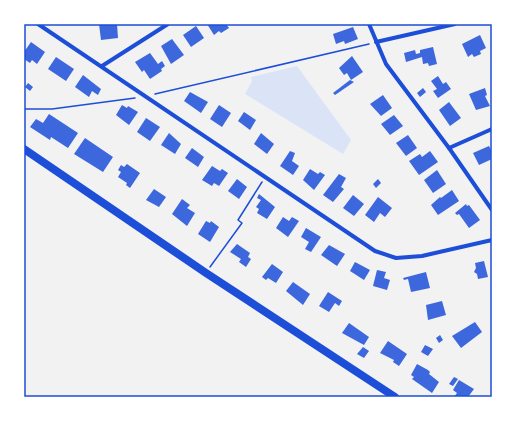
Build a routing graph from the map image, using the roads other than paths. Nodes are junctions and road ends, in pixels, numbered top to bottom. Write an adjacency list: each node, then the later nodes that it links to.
1 (38, 24): 6 (street)
2 (168, 24): 6 (street)
3 (369, 24): 5 (street)
4 (455, 24): 5 (street)
5 (376, 42): 8 (street)
6 (102, 66): 11 (street)
7 (492, 129): 8 (street)
8 (449, 148): 10 (street)
9 (24, 149): 12 (main road)
10 (492, 210)
11 (492, 240)
12 (395, 397)

